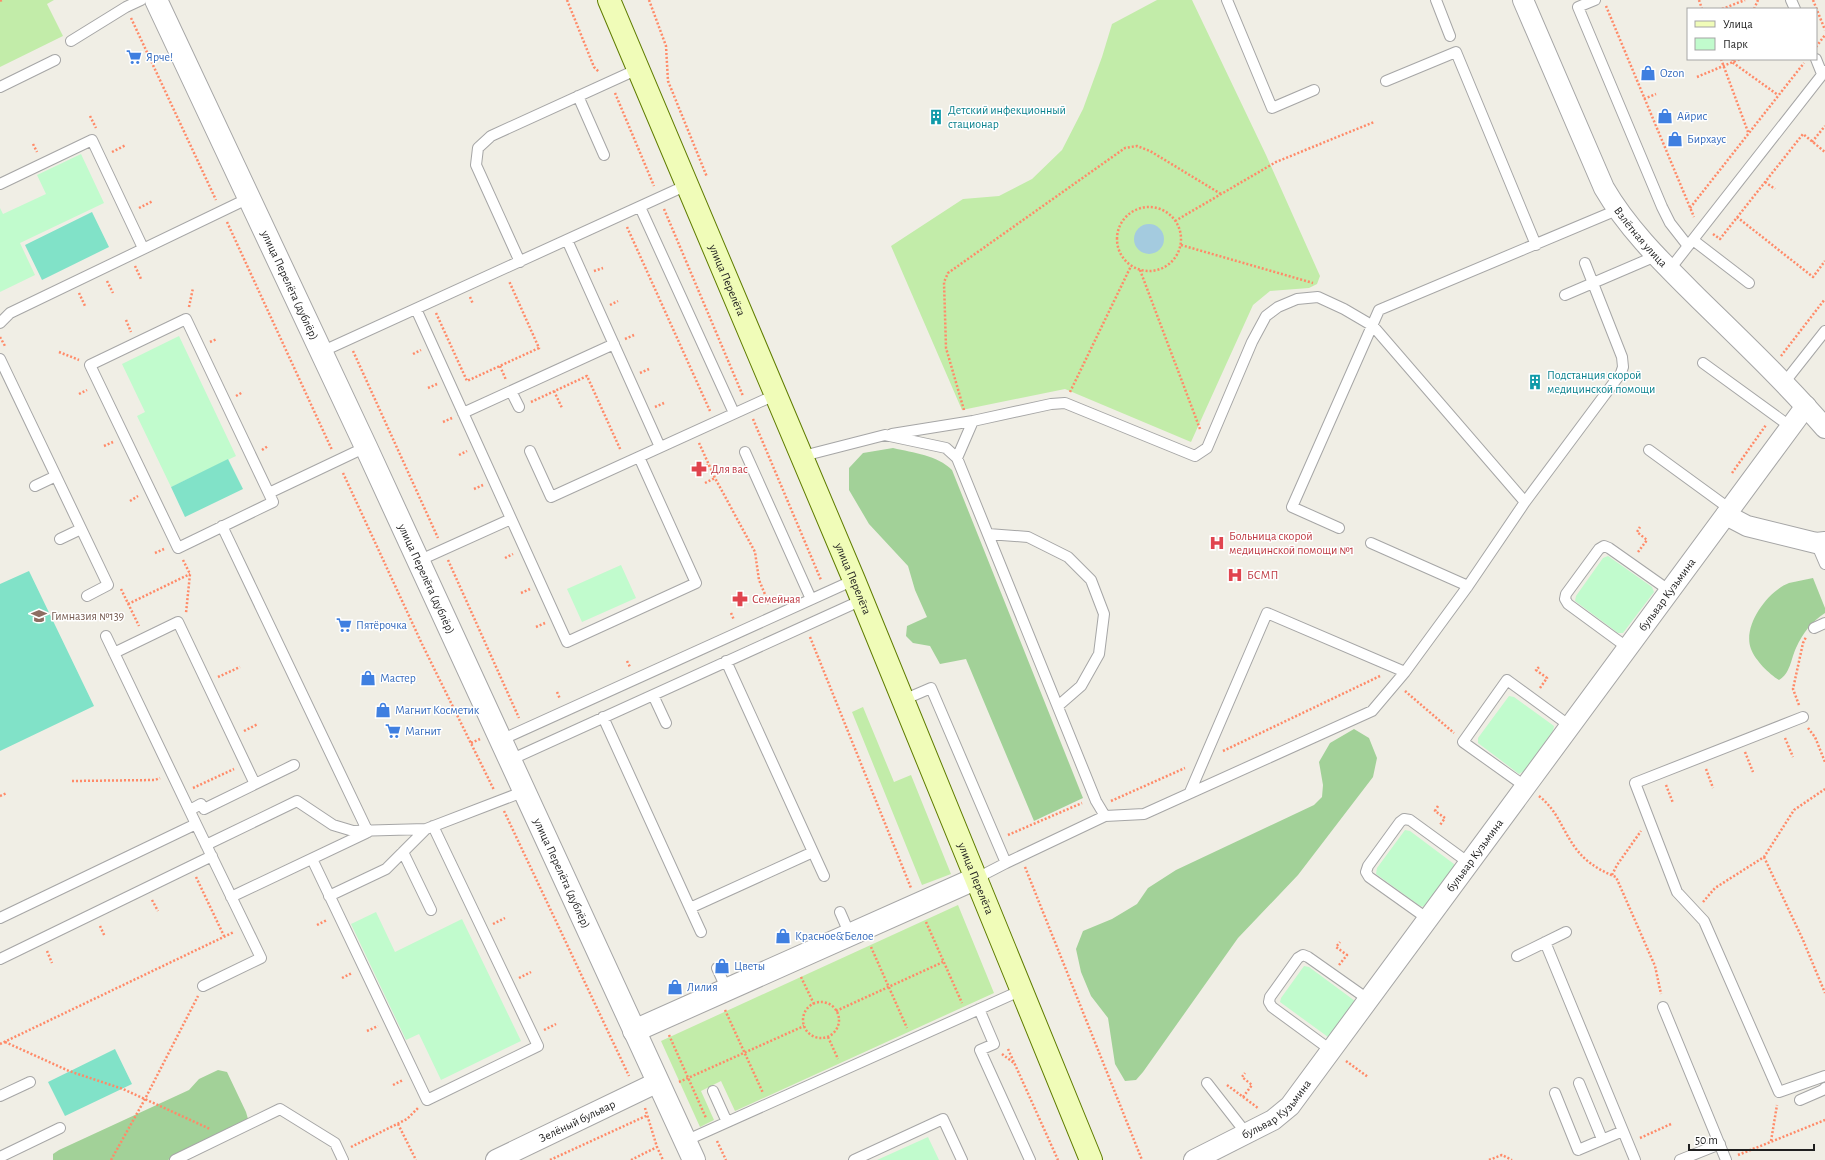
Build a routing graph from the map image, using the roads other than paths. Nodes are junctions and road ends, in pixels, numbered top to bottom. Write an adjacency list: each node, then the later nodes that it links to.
1 (141, 0): 9 (lane)
2 (156, 0): 21 (street, улица Перелёта (дублёр))
3 (609, 0): 12 (main road, улица Перелёта)
4 (1227, 0): 16 (lane)
5 (1436, 0): 8 (lane)
6 (1523, 0): 23 (street, Взлётная улица)
7 (1595, 0): 25 (lane)
8 (1450, 36)
9 (71, 41)
10 (56, 60): 15 (lane)
11 (1817, 60): 13 (lane)
12 (638, 69): 17 (lane); 20 (main road, улица Перелёта)
13 (1824, 73): 25 (lane)
14 (1386, 81): 26 (lane)
15 (0, 86)
16 (1314, 90)
17 (578, 96): 18 (lane); 28 (lane)
18 (604, 155)
19 (0, 184): 27 (lane)
20 (687, 185): 22 (lane); 44 (main road, улица Перелёта)
21 (249, 198): 27 (lane); 39 (street, улица Перелёта (дублёр))
22 (640, 207): 24 (lane); 47 (lane)
23 (1617, 210): 26 (lane); 29 (street, Взлётная улица)
24 (567, 240): 28 (lane); 38 (lane)
25 (1690, 243): 29 (lane); 32 (lane)
26 (1536, 245): 36 (lane)
27 (143, 248): 35 (lane)
28 (520, 262): 34 (lane)
29 (1663, 262): 31 (lane); 42 (street, Взлётная улица)
30 (1585, 263): 31 (lane)
31 (1593, 283): 33 (lane); 64 (lane)
32 (1749, 283)
33 (1565, 295)
34 (416, 309): 39 (lane); 48 (lane)
35 (0, 324)
36 (1372, 326): 49 (lane); 64 (lane); 68 (lane)
37 (1825, 331): 42 (lane)
38 (614, 344): 43 (lane); 54 (lane)
39 (321, 352): 53 (street, улица Перелёта (дублёр))
40 (0, 359): 61 (lane)
41 (1703, 363): 50 (lane)
42 (1777, 376): 45 (street, Взлётная улица)
43 (511, 391): 46 (lane); 48 (lane)
44 (775, 395): 47 (lane); 58 (main road, улица Перелёта)
45 (1806, 406): 50 (street, бульвар Кузьмина); 51 (street, Взлётная улица)
46 (519, 407)
47 (734, 413): 54 (lane)
48 (459, 414): 66 (lane)
49 (970, 421): 52 (lane); 60 (lane)
50 (1791, 427): 65 (street, бульвар Кузьмина)
51 (1825, 428)
52 (885, 435): 58 (lane); 60 (lane)
53 (366, 447): 63 (lane); 74 (street, улица Перелёта (дублёр))
54 (660, 447): 59 (lane)
55 (1649, 450): 65 (lane)
56 (530, 451): 59 (lane)
57 (745, 452): 80 (lane)
58 (803, 456): 77 (main road, улица Перелёта)
59 (639, 457): 66 (lane)
60 (957, 458): 70 (lane)
61 (56, 476): 62 (lane); 69 (lane)
62 (35, 486)
63 (269, 493): 67 (lane); 67 (lane)
64 (1525, 502): 76 (lane)
65 (1728, 512): 72 (street); 78 (street, бульвар Кузьмина)
66 (511, 519): 74 (lane)
67 (222, 526): 105 (lane)
68 (1339, 528)
69 (81, 529): 71 (lane); 79 (lane)
70 (988, 534): 90 (lane); 90 (lane)
71 (60, 539)
72 (1821, 542): 75 (lane)
73 (1371, 543): 76 (lane)
74 (418, 561): 95 (street, улица Перелёта (дублёр))
75 (1825, 564)
76 (1468, 586): 87 (lane)
77 (858, 590): 80 (lane); 86 (lane); 89 (main road, улица Перелёта)
78 (1670, 591): 84 (street, бульвар Кузьмина); 84 (lane)
79 (88, 596)
80 (811, 599): 95 (lane)
81 (1825, 623): 82 (lane)
82 (1814, 628)
83 (106, 636): 85 (lane)
84 (1628, 648): 94 (street, бульвар Кузьмина)
85 (114, 653): 97 (lane); 101 (lane)
86 (726, 661): 88 (lane); 108 (lane)
87 (1405, 672): 100 (lane); 100 (lane)
88 (653, 694): 91 (lane); 93 (lane)
89 (903, 700): 111 (lane); 114 (main road, улица Перелёта)
90 (1058, 706): 102 (lane)
91 (604, 717): 95 (lane); 117 (lane)
92 (1803, 717): 137 (lane)
93 (666, 723)
94 (1570, 726): 98 (street, бульвар Кузьмина); 98 (lane)
95 (506, 750): 99 (street, улица Перелёта (дублёр))
96 (294, 765): 97 (lane)
97 (255, 784): 101 (lane)
98 (1526, 787): 112 (street, бульвар Кузьмина)
99 (525, 791): 104 (lane); 135 (street, улица Перелёта (дублёр))
100 (1190, 792): 102 (lane)
101 (190, 810): 103 (lane)
102 (1105, 816): 111 (lane)
103 (196, 824): 106 (lane); 120 (lane)
104 (430, 828): 105 (lane); 107 (lane); 115 (lane)
105 (368, 832): 106 (lane); 110 (lane)
106 (206, 845): 109 (lane)
107 (403, 852): 115 (lane); 118 (lane)
108 (813, 852): 113 (lane); 117 (lane)
109 (212, 856): 116 (lane); 127 (lane)
110 (312, 859): 115 (lane); 116 (lane)
111 (1006, 863): 114 (lane)
112 (1469, 863): 121 (street, бульвар Кузьмина); 121 (lane)
113 (824, 876)
114 (977, 878): 123 (street); 130 (main road, улица Перелёта)
115 (330, 896)
116 (232, 897): 129 (lane)
117 (690, 908): 122 (lane)
118 (431, 910)
119 (840, 912): 123 (lane)
120 (0, 918)
121 (1428, 920): 132 (street, бульвар Кузьмина)
122 (701, 932)
123 (856, 932): 131 (street)
124 (1566, 932): 125 (lane)
125 (1545, 942): 126 (lane); 149 (lane)
126 (1517, 956)
127 (0, 958)
128 (717, 968): 131 (lane)
129 (203, 986)
130 (1022, 990): 134 (lane); 161 (main road, улица Перелёта)
131 (722, 992): 135 (street)
132 (1369, 1000): 136 (street, бульвар Кузьмина); 136 (lane)
133 (1663, 1007): 152 (lane)
134 (979, 1010): 147 (lane); 160 (lane)
135 (634, 1031): 139 (street, улица Перелёта (дублёр))
136 (1336, 1054): 150 (street, бульвар Кузьмина)
137 (1825, 1076)
138 (30, 1082): 145 (lane)
139 (658, 1082): 153 (street, улица Перелёта (дублёр)); 157 (street, Зелёный бульвар)
140 (1207, 1083): 150 (lane)
141 (1579, 1083): 151 (lane)
142 (1825, 1088): 146 (lane)
143 (713, 1090): 147 (lane)
144 (1555, 1093): 151 (lane)
145 (0, 1096)
146 (1800, 1100)
147 (727, 1122): 153 (lane)
148 (60, 1128): 155 (lane)
149 (1623, 1131): 151 (lane); 163 (lane)
150 (1246, 1133): 162 (street, бульвар Кузьмина)
151 (1602, 1139)
152 (1720, 1144): 164 (lane); 165 (lane)
153 (690, 1150)
154 (341, 1156): 156 (lane)
155 (0, 1157)
156 (175, 1160)
157 (496, 1160)
158 (854, 1160): 159 (lane)
159 (962, 1160)
160 (1030, 1160)
161 (1091, 1160)
162 (1194, 1160)
163 (1635, 1160)
164 (1680, 1160)
165 (1726, 1160)

